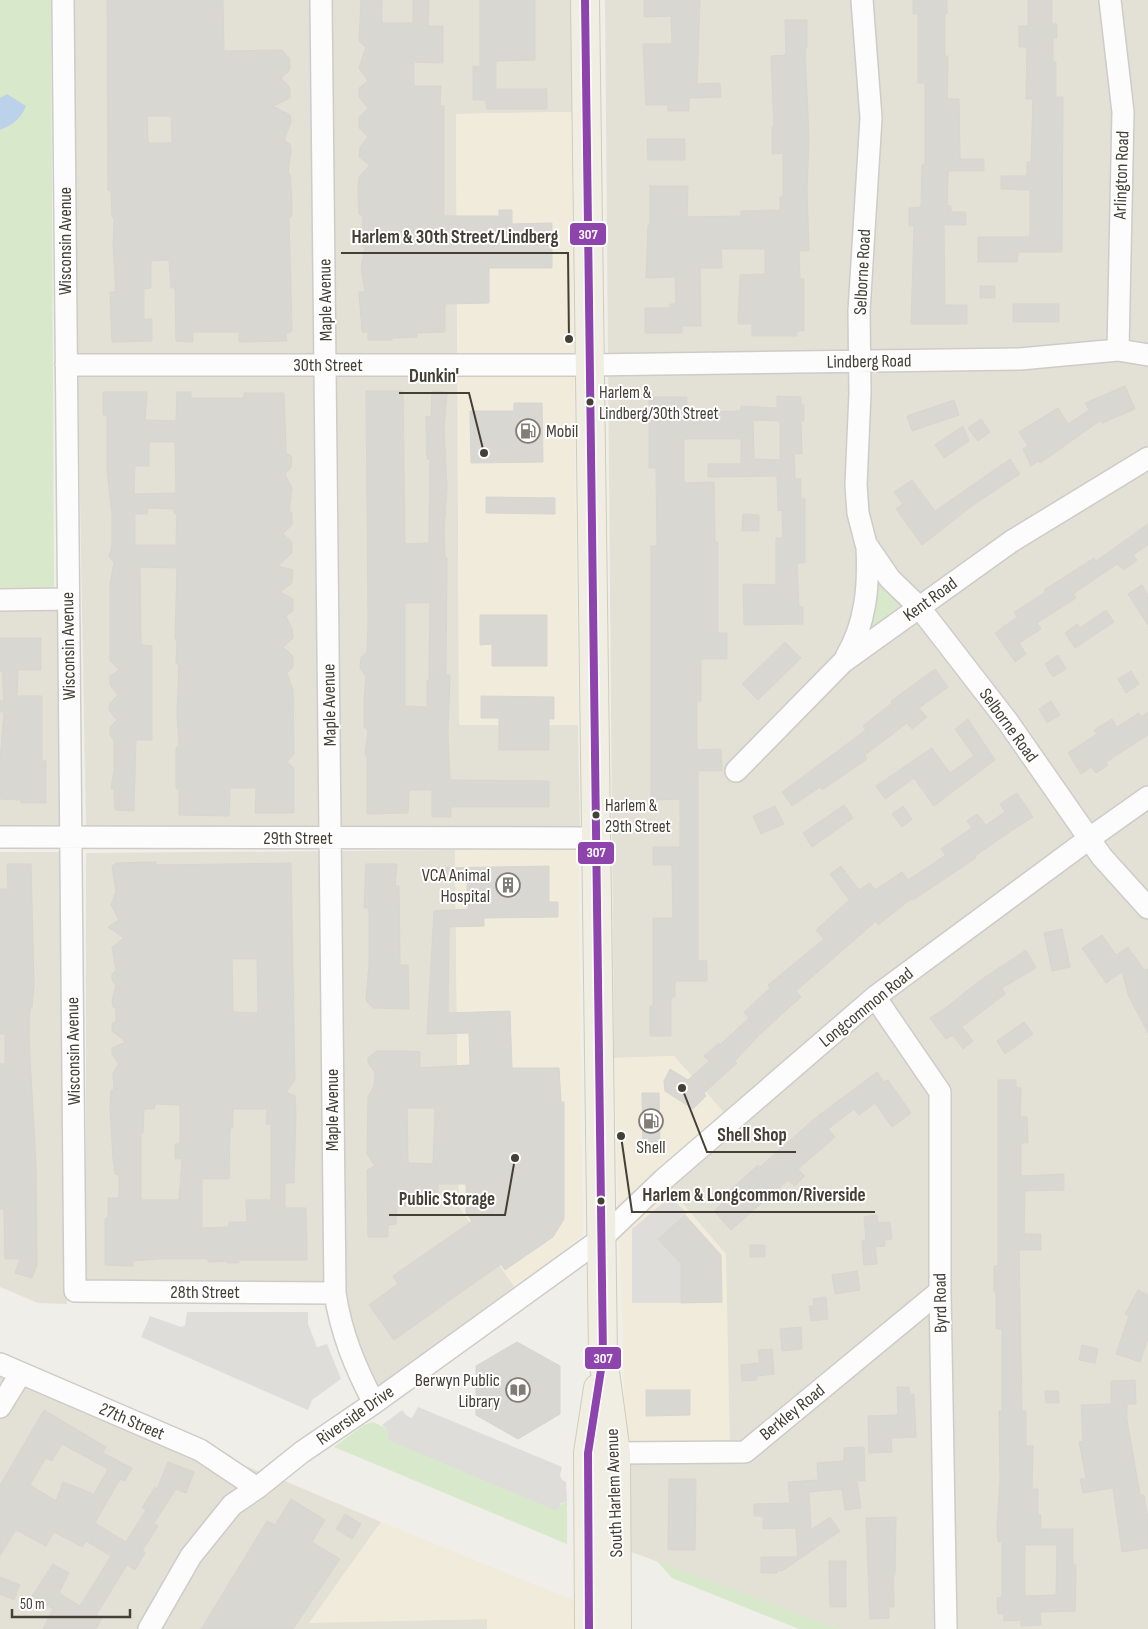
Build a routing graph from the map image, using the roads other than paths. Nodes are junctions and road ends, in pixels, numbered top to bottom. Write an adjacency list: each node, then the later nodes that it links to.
1 (63, 0): 9 (street, Wisconsin Avenue)
2 (321, 0): 10 (street, Maple Avenue)
3 (585, 0): 11 (main road, South Harlem Avenue)
4 (862, 0): 8 (street, Selborne Road)
5 (1110, 0): 6 (street, Arlington Road)
6 (1118, 350): 7 (street, Lindberg Road); 8 (street, Lindberg Road)
7 (1148, 355)
8 (860, 361): 11 (street, Lindberg Road); 13 (street, Selborne Road)
9 (66, 365): 10 (street, 30th Street); 14 (street, Wisconsin Avenue)
10 (325, 365): 11 (street, 30th Street); 22 (street, Maple Avenue)
11 (590, 365): 23 (main road, South Harlem Avenue)
12 (1148, 458): 16 (street, Kent Road)
13 (866, 544): 16 (street, Selborne Road); 17 (street, Selborne Road)
14 (67, 599): 15 (street); 21 (street, Wisconsin Avenue)
15 (0, 600)
16 (919, 607): 17 (street, Kent Road); 24 (street, Selborne Road)
17 (844, 662): 18 (street, Kent Road)
18 (736, 771)
19 (1148, 798): 24 (street, Longcommon Road)
20 (0, 838): 21 (street, 29th Street)
21 (70, 838): 22 (street, 29th Street); 28 (street, Wisconsin Avenue)
22 (330, 838): 23 (street, 29th Street); 30 (street, Maple Avenue)
23 (596, 838): 27 (main road, South Harlem Avenue)
24 (1090, 838): 25 (street, Selborne Road); 26 (street, Longcommon Road)
25 (1148, 908)
26 (875, 997): 27 (street, Longcommon Road); 29 (street, Byrd Road)
27 (602, 1239): 31 (main road, South Harlem Avenue); 34 (street, Riverside Drive)
28 (75, 1291): 30 (street, 28th Street)
29 (940, 1291): 36 (street, Berkley Road); 41 (street, Byrd Road)
30 (335, 1292): 34 (street, Maple Avenue)
31 (603, 1357): 36 (main road, South Harlem Avenue); 39 (main road, South Harlem Avenue)
32 (0, 1364): 33 (street, 27th Street)
33 (21, 1374): 35 (street); 37 (street, 27th Street)
34 (374, 1403): 37 (street, Riverside Drive)
35 (0, 1407)
36 (616, 1453): 40 (main road, South Harlem Avenue)
37 (257, 1488): 38 (street, Riverside Drive)
38 (149, 1629)
39 (589, 1629)
40 (616, 1629)
41 (946, 1629)

